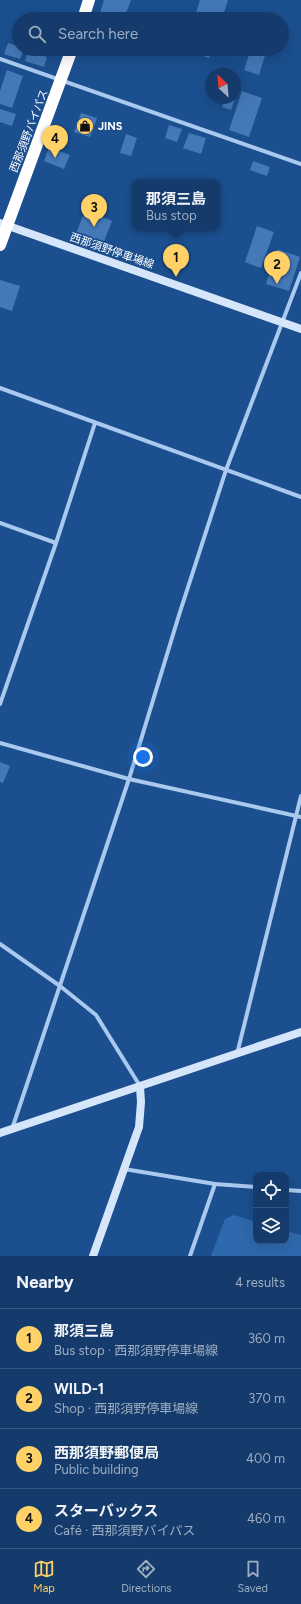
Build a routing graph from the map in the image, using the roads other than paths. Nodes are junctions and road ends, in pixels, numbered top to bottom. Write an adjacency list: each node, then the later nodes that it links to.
1 (89, 0): 2 (highway)
2 (85, 12)
3 (70, 56): 5 (highway, 西那須野バイパス)
4 (0, 59): 5 (street)
5 (61, 81): 6 (street); 7 (highway, 西那須野バイパス)
6 (301, 164)
7 (3, 225): 8 (highway, 西那須野バイパス); 10 (street, 西那須野停車場線)
8 (0, 245)
9 (301, 273): 10 (street)
10 (282, 322): 11 (street, 西那須野停車場線); 14 (street)
11 (301, 329)
12 (0, 388): 13 (street)
13 (96, 423): 14 (street); 17 (street)
14 (226, 470): 15 (street); 20 (street)
15 (301, 498)
16 (0, 523): 17 (street)
17 (56, 543): 18 (street)
18 (0, 704)
19 (0, 743): 20 (street)
20 (129, 779): 22 (street); 25 (street)
21 (301, 796): 22 (street)
22 (296, 816): 23 (street); 27 (street)
23 (301, 817)
24 (0, 944): 25 (street)
25 (60, 986): 28 (street); 29 (street)
26 (301, 1032): 27 (street)
27 (237, 1054): 28 (street)
28 (140, 1087): 29 (street); 31 (street)
29 (12, 1129): 30 (street)
30 (0, 1134)
31 (124, 1169): 32 (street); 36 (street)
32 (215, 1184): 33 (street); 37 (street)
33 (253, 1188)
34 (289, 1190): 35 (street)
35 (301, 1191)
36 (93, 1256)
37 (190, 1256)

